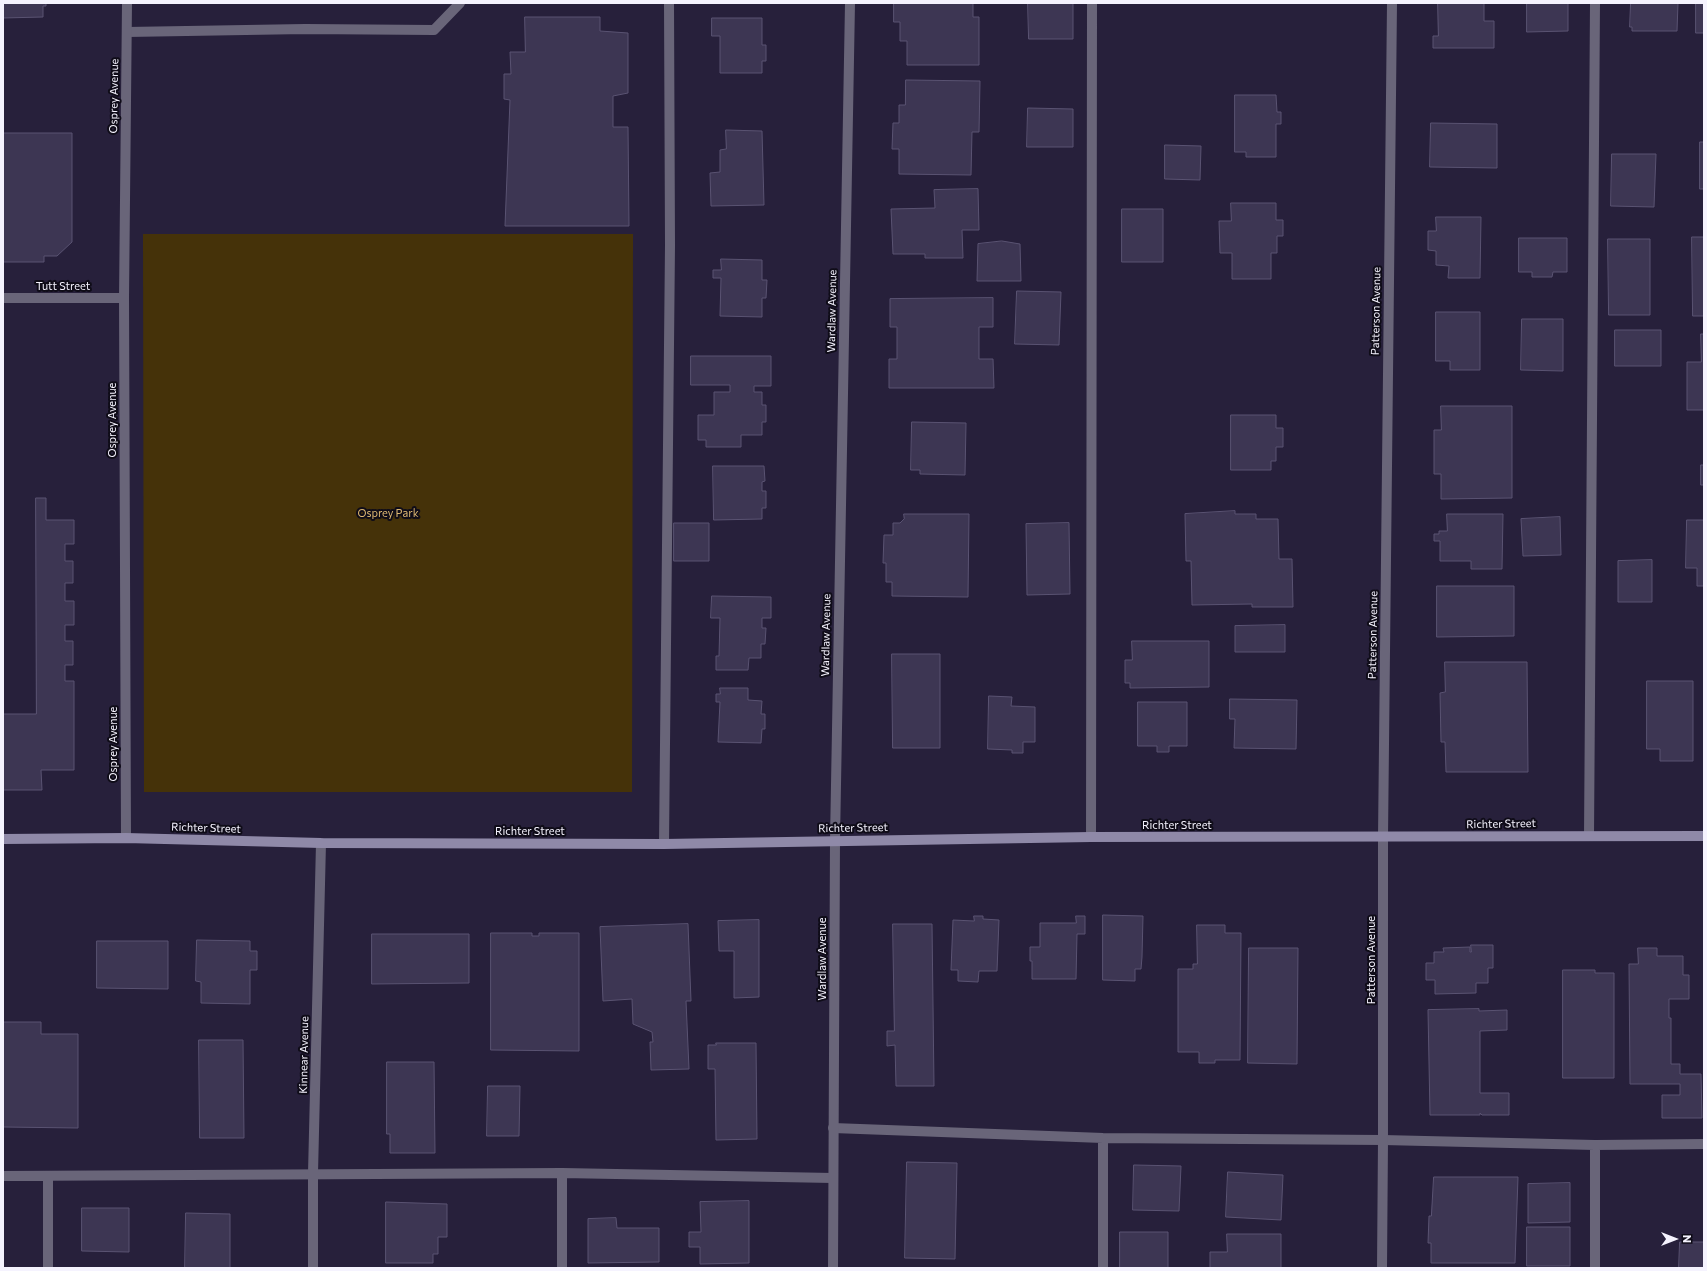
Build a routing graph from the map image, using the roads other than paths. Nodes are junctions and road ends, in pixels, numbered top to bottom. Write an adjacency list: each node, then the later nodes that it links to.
1 (127, 3): 8 (street, Osprey Avenue)
2 (460, 3): 8 (street)
3 (669, 3): 19 (street)
4 (850, 3): 17 (street, Wardlaw Avenue)
5 (1092, 3): 13 (street)
6 (1392, 3): 14 (street, Patterson Avenue)
7 (1595, 3): 11 (street)
8 (127, 32): 10 (street, Osprey Avenue)
9 (3, 298): 10 (street, Tutt Street)
10 (124, 298): 15 (street, Osprey Avenue)
11 (1588, 835): 12 (main road, Richter Street); 14 (main road, Richter Street)
12 (1704, 836)
13 (1092, 837): 14 (main road, Richter Street); 17 (main road, Richter Street)
14 (1383, 837): 22 (street, Patterson Avenue)
15 (126, 838): 16 (main road, Richter Street); 18 (main road, Richter Street)
16 (3, 839)
17 (834, 840): 19 (main road, Richter Street); 20 (street, Wardlaw Avenue)
18 (321, 843): 19 (main road, Richter Street); 25 (street, Kinnear Avenue)
19 (664, 844)
20 (833, 1128): 21 (street); 29 (street, Wardlaw Avenue)
21 (1103, 1138): 22 (street); 34 (street)
22 (1383, 1140): 24 (street); 35 (street, Patterson Avenue)
23 (1704, 1144): 24 (street)
24 (1595, 1145): 36 (street)
25 (313, 1173): 26 (street); 28 (street); 31 (street, Kinnear Avenue)
26 (562, 1173): 29 (street); 32 (street)
27 (3, 1176): 28 (street)
28 (48, 1176): 30 (street)
29 (833, 1178): 33 (street, Wardlaw Avenue)
30 (48, 1268)
31 (313, 1268)
32 (562, 1268)
33 (833, 1268)
34 (1103, 1268)
35 (1382, 1268)
36 (1595, 1268)

